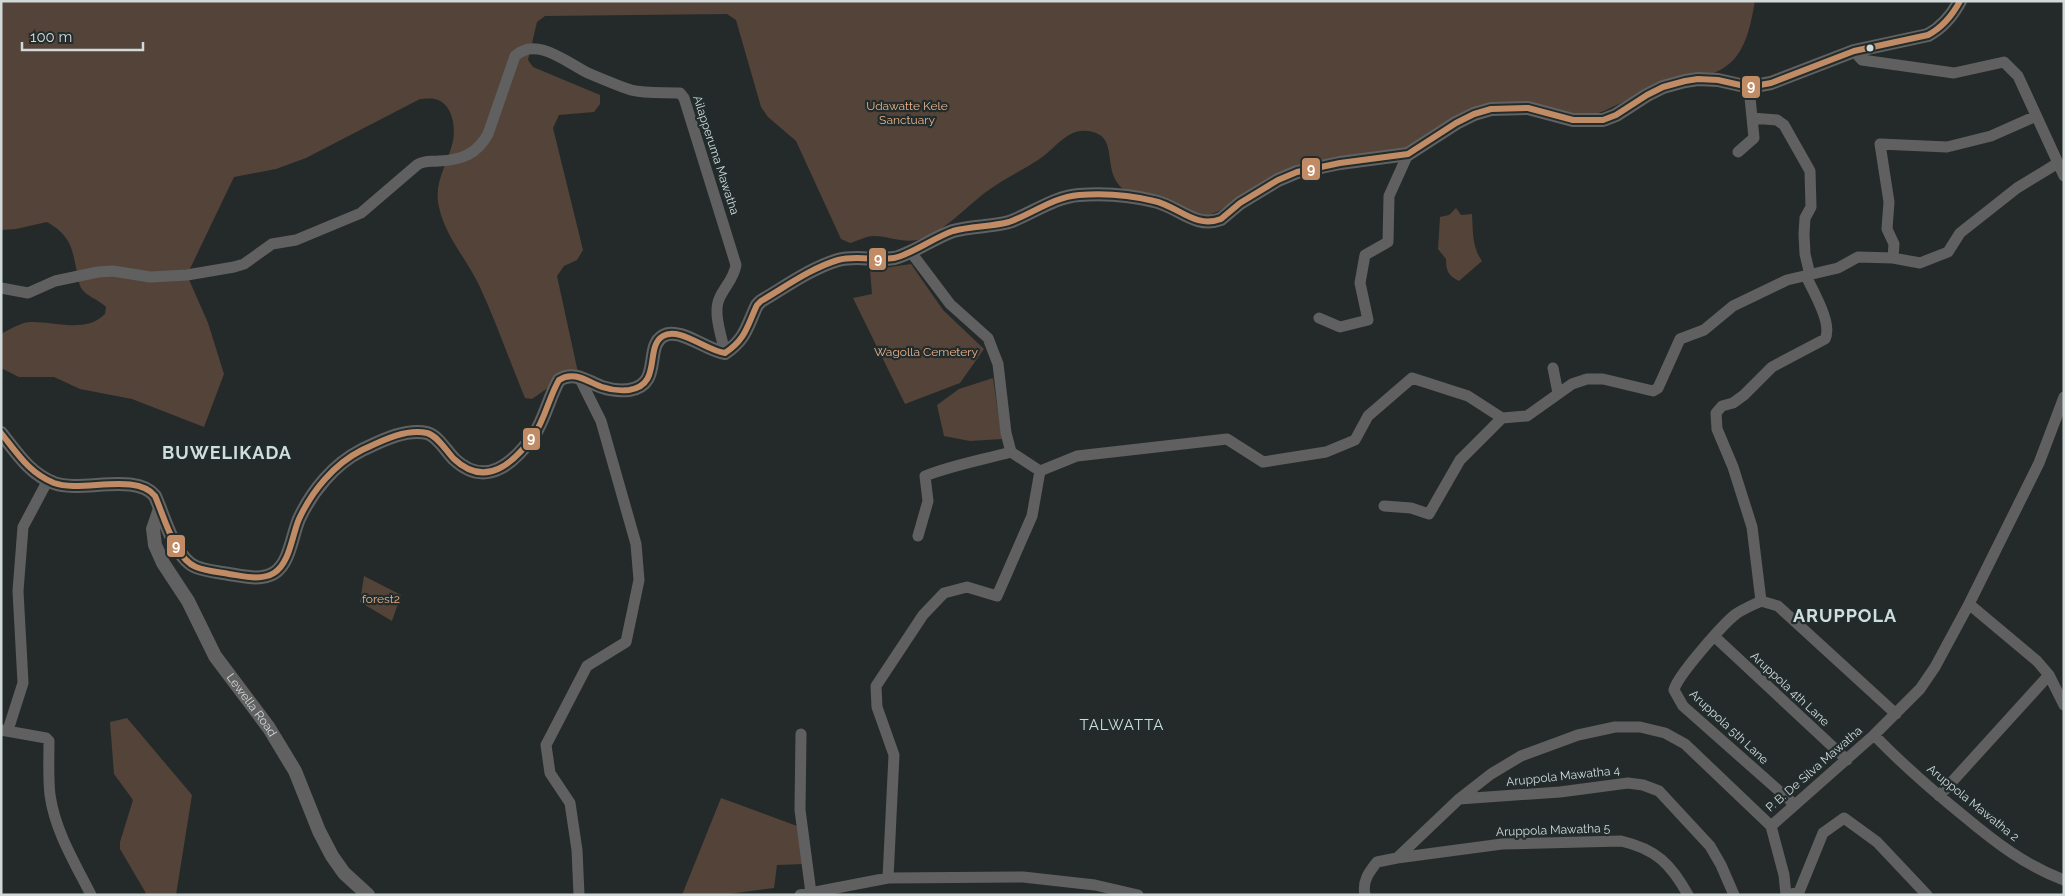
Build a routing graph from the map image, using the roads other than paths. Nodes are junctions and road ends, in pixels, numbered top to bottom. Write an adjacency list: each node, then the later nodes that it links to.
1 (1960, 1): 2 (main road)
2 (1854, 51): 3 (main road); 4 (street)
3 (1749, 87): 5 (street); 7 (main road)
4 (2036, 116): 8 (street); 11 (street)
5 (1752, 118): 6 (street); 12 (street)
6 (1738, 152)
7 (1408, 154): 10 (main road); 14 (street)
8 (2058, 163): 9 (street); 11 (street)
9 (2064, 176)
10 (910, 251): 15 (main road); 23 (street)
11 (1893, 258): 12 (street)
12 (1808, 276): 18 (street); 29 (street)
13 (1, 288): 15 (street, Ailapperuma Mawatha)
14 (1319, 318)
15 (725, 352): 17 (main road)
16 (1553, 368): 18 (street)
17 (578, 377): 27 (main road); 49 (street)
18 (1558, 393): 21 (street)
19 (2064, 396): 20 (street, P. B. De Silva Mawatha)
20 (2061, 412): 30 (street, P. B. De Silva Mawatha)
21 (1502, 418): 24 (street); 26 (street)
22 (3, 438): 25 (main road)
23 (1011, 452): 24 (street); 28 (street)
24 (1040, 471): 44 (street)
25 (48, 480): 27 (main road); 35 (street)
26 (1384, 506)
27 (160, 509): 48 (main road, Lewella Road)
28 (918, 536)
29 (1761, 601): 31 (street, Aruppola 5th Lane); 34 (street)
30 (1969, 604): 32 (street); 34 (street, P. B. De Silva Mawatha)
31 (1714, 637): 38 (street, Aruppola 4th Lane); 41 (street, Aruppola 5th Lane)
32 (2049, 675): 33 (street); 39 (street)
33 (2064, 705)
34 (1896, 714): 37 (street, P. B. De Silva Mawatha)
35 (5, 730): 47 (street)
36 (801, 734): 46 (street)
37 (1874, 736): 38 (street, P. B. De Silva Mawatha); 39 (street, Aruppola Mawatha 2)
38 (1847, 760): 41 (street, P. B. De Silva Mawatha)
39 (1939, 796): 45 (street, Aruppola Mawatha 2)
40 (1458, 799): 42 (street, P. B. De Silva Mawatha); 43 (street, P. B. De Silva Mawatha); 53 (street, Aruppola Mawatha 4)
41 (1795, 805): 42 (street, P. B. De Silva Mawatha)
42 (1771, 826): 54 (street)
43 (1397, 858): 51 (street, P. B. De Silva Mawatha); 52 (street, Aruppola Mawatha 5)
44 (888, 878): 46 (street); 50 (street)
45 (2064, 880)
46 (806, 894)
47 (91, 895)
48 (368, 895)
49 (579, 895)
50 (1138, 895)
51 (1365, 895)
52 (1688, 895)
53 (1734, 895)
54 (1787, 895): 55 (street)
55 (1927, 895)

